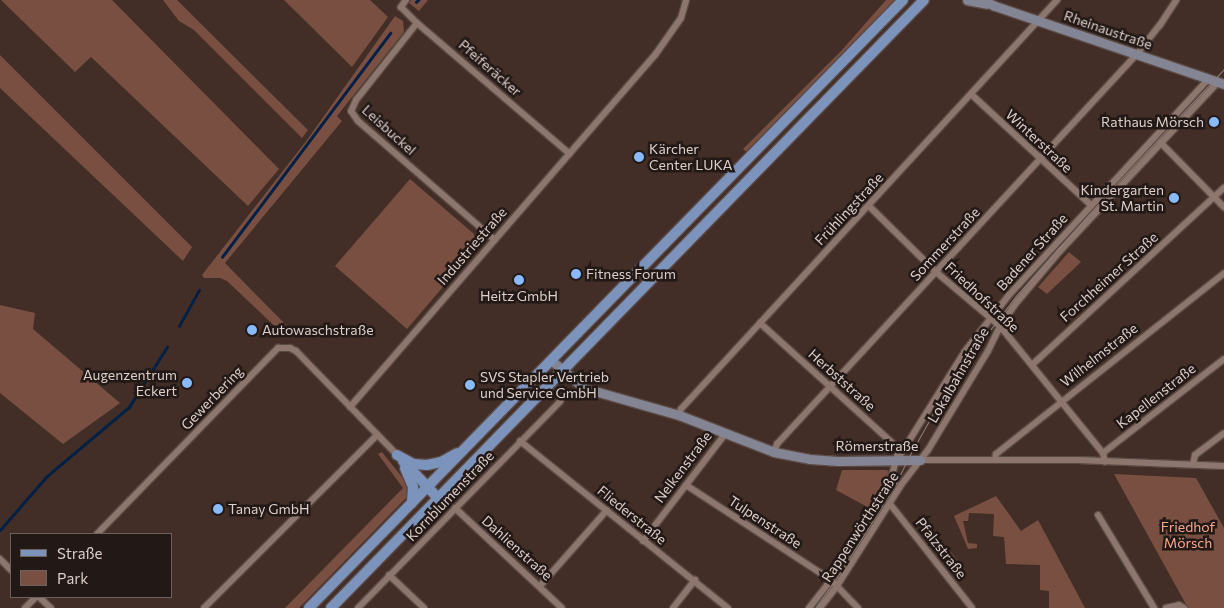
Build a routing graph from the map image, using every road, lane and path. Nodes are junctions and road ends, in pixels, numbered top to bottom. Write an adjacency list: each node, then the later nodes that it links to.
1 (406, 0): 12 (street, Pfeiferäcker)
2 (686, 0): 18 (street, Industriestraße)
3 (902, 0): 32 (main road)
4 (932, 0): 9 (street)
5 (967, 0): 10 (street)
6 (983, 0): 10 (street, Rheinaustraße)
7 (1056, 0): 11 (street, Frühlingstraße)
8 (1176, 0): 13 (street, Sommerstraße)
9 (922, 2): 34 (main road)
10 (994, 6): 11 (street, Rheinaustraße)
11 (1038, 20): 13 (street, Rheinaustraße); 16 (street, Frühlingstraße)
12 (418, 23): 18 (street, Pfeiferäcker); 25 (street, Leisbuckel)
13 (1137, 54): 14 (street, Rheinaustraße); 19 (street, Sommerstraße)
14 (1208, 78): 15 (street, Rheinaustraße); 22 (street, Badener Straße)
15 (1221, 83): 17 (street, Badener Straße)
16 (971, 94): 19 (street, Winterstraße); 23 (street, Frühlingstraße)
17 (1161, 143): 21 (street); 30 (street, Badener Straße)
18 (570, 154): 25 (street, Industriestraße)
19 (1040, 160): 22 (street, Winterstraße); 26 (street, Sommerstraße)
20 (1224, 188): 21 (street, Forchheimer Straße)
21 (1215, 197): 24 (street); 33 (street, Forchheimer Straße)
22 (1091, 205): 28 (street, Badener Straße)
23 (869, 206): 26 (street, Friedhofstraße); 29 (street, Frühlingstraße)
24 (1224, 207)
25 (495, 240): 38 (street, Industriestraße)
26 (936, 272): 28 (street, Friedhofstraße); 35 (street, Sommerstraße)
27 (1224, 273): 36 (street, Wilhelmstraße)
28 (991, 318): 30 (street, Friedhofstraße); 48 (street, Badener Straße)
29 (760, 323): 35 (street, Herbststraße); 39 (street, Frühlingstraße)
30 (1000, 326): 33 (street, Friedhofstraße); 49 (street, Lokalbahnstraße)
31 (1224, 359): 46 (street, Kapellenstraße)
32 (552, 361): 34 (street, Römerstraße); 44 (main road)
33 (1032, 364): 36 (street, Friedhofstraße)
34 (564, 370): 39 (street, Römerstraße); 56 (main road)
35 (831, 385): 45 (street, Sommerstraße); 48 (street, Herbststraße)
36 (1061, 401): 46 (street, Friedhofstraße); 50 (street, Wilhelmstraße)
37 (560, 402): 43 (street, Kornblumenstraße)
38 (350, 407): 42 (street); 62 (street, Gewerbering)
39 (679, 415): 40 (street, Römerstraße)
40 (724, 432): 45 (street, Römerstraße); 54 (street, Nelkenstraße)
41 (1224, 433): 52 (street)
42 (377, 435): 47 (street); 75 (street)
43 (520, 442): 59 (street, Kornblumenstraße); 60 (street, Fliederstraße)
44 (467, 448): 47 (main road); 55 (main road)
45 (774, 452): 48 (street, Römerstraße)
46 (1103, 453): 51 (street, Friedhofstraße)
47 (397, 455): 55 (main road); 57 (main road)
48 (897, 460): 49 (street, Römerstraße); 68 (street, Rappenwörthstraße)
49 (920, 460): 50 (street, Römerstraße); 58 (street, Rappenwörthstraße)
50 (995, 460): 51 (street, Römerstraße)
51 (1105, 462): 52 (street, Römerstraße)
52 (1194, 464): 53 (street, Römerstraße)
53 (1224, 466)
54 (686, 485): 63 (street, Nelkenstraße); 68 (street, Tulpenstraße)
55 (427, 488): 56 (main road); 57 (main road)
56 (438, 498): 77 (main road)
57 (412, 503): 76 (main road)
58 (890, 504): 70 (street, Rappenwörthstraße); 86 (street, Pfalzstraße)
59 (455, 508): 66 (street, Kornblumenstraße); 69 (street, Dahlienstraße)
60 (607, 510): 63 (street, Fliederstraße); 69 (street)
61 (1098, 515): 87 (street)
62 (97, 533)
63 (643, 541): 67 (street, Fliederstraße)
64 (0, 559): 65 (street)
65 (10, 569)
66 (390, 575): 78 (street, Kornblumenstraße); 79 (street)
67 (695, 580): 81 (street); 82 (street, Fliederstraße)
68 (831, 580): 70 (street, Tulpenstraße); 83 (street, Rappenwörthstraße)
69 (540, 586): 80 (street, Dahlienstraße)
70 (837, 586): 84 (street, Rappenwörthstraße); 85 (street, Tulpenstraße)
71 (36, 598): 73 (street)
72 (38, 598): 74 (street)
73 (25, 608)
74 (51, 608)
75 (204, 608)
76 (309, 608)
77 (330, 608)
78 (358, 608)
79 (424, 608)
80 (562, 608)
81 (673, 608)
82 (728, 608)
83 (809, 608)
84 (820, 608)
85 (858, 608)
86 (972, 608)
87 (1154, 608)
88 (1166, 608): 89 (street)
89 (1184, 608)

